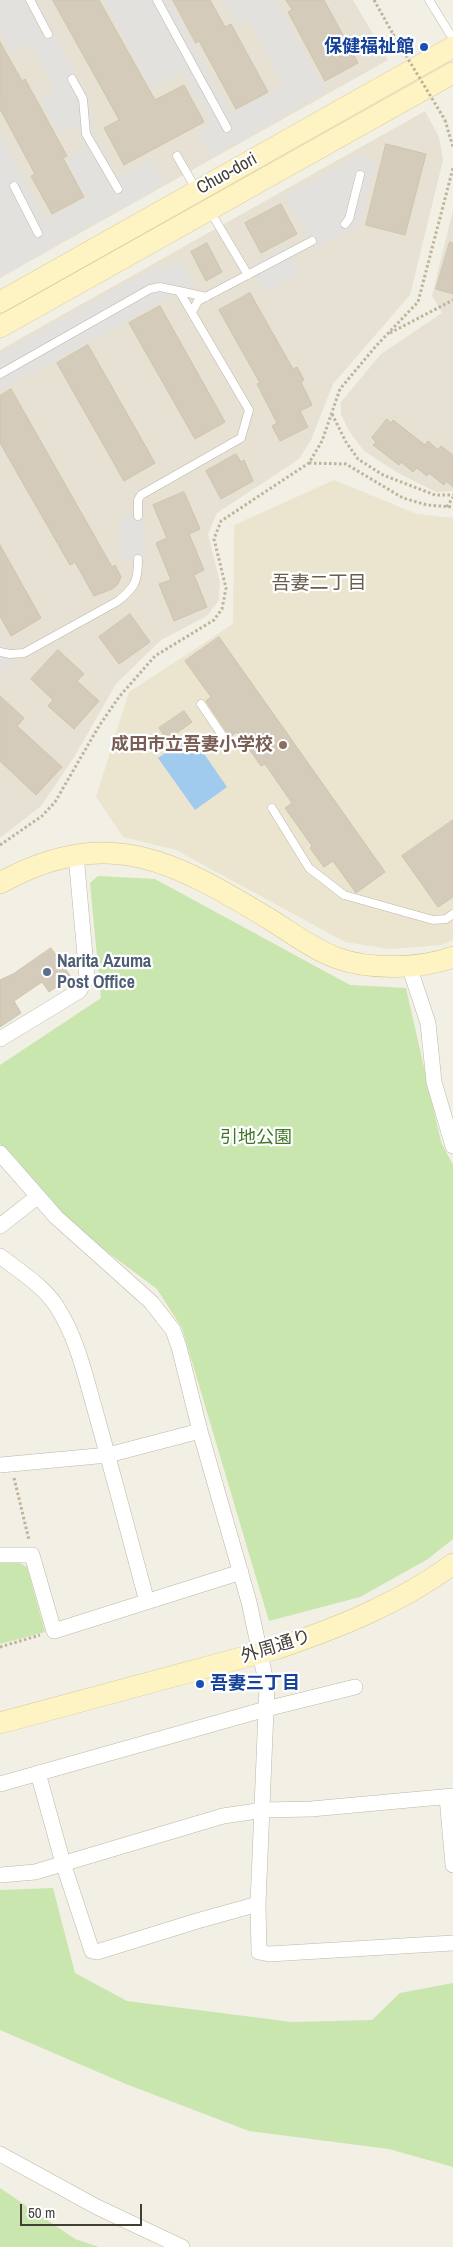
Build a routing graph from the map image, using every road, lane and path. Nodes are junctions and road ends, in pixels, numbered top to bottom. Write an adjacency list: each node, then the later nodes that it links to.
1 (30, 0): 5 (lane)
2 (157, 0): 10 (lane)
3 (374, 0): 11 (path, bridge)
4 (429, 0): 6 (lane)
5 (48, 34)
6 (453, 39)
7 (453, 47): 17 (street, Chuo-dori)
8 (453, 73): 17 (street, Chuo-dori)
9 (72, 79): 16 (lane)
10 (226, 128)
11 (453, 147)
12 (177, 156): 17 (lane)
13 (453, 168): 28 (path)
14 (360, 175): 18 (lane)
15 (14, 186): 19 (lane)
16 (118, 189)
17 (203, 200): 21 (lane); 25 (street, Chuo-dori); 27 (street, Chuo-dori)
18 (345, 224)
19 (38, 233)
20 (312, 241): 21 (lane)
21 (248, 275): 23 (lane)
22 (179, 292): 23 (lane); 26 (lane); 29 (lane)
23 (206, 297): 26 (lane)
24 (453, 300): 28 (path)
25 (0, 302)
26 (192, 312): 35 (lane)
27 (0, 327)
28 (387, 334): 30 (path)
29 (0, 374)
30 (331, 414): 31 (path); 32 (path)
31 (309, 463): 33 (path); 41 (path)
32 (453, 496): 33 (path)
33 (447, 507): 34 (path)
34 (453, 508)
35 (138, 516)
36 (138, 560): 37 (lane)
37 (0, 652)
38 (201, 704): 39 (lane)
39 (224, 738)
40 (272, 808): 44 (lane)
41 (0, 845)
42 (76, 855): 43 (street); 46 (street); 47 (street)
43 (0, 883)
44 (453, 914)
45 (453, 957): 46 (street)
46 (408, 966): 48 (street)
47 (0, 1039)
48 (453, 1146)
49 (0, 1152): 50 (street)
50 (37, 1197): 51 (street); 53 (street)
51 (0, 1226)
52 (0, 1256): 54 (street)
53 (200, 1431): 54 (street); 59 (street)
54 (108, 1455): 55 (street); 60 (street)
55 (4, 1461): 57 (path)
56 (0, 1555): 57 (street)
57 (32, 1555): 61 (street)
58 (453, 1564): 63 (street, 外周通り)
59 (241, 1572): 60 (street); 63 (street)
60 (147, 1602): 61 (street)
61 (54, 1631): 62 (path)
62 (0, 1647)
63 (260, 1652): 65 (street); 66 (street, 外周通り)
64 (355, 1687): 65 (street)
65 (266, 1709): 67 (street); 70 (street)
66 (0, 1723)
67 (38, 1773): 68 (street); 71 (street)
68 (0, 1784)
69 (450, 1797): 70 (street); 72 (street)
70 (264, 1810): 71 (street); 74 (street)
71 (63, 1863): 73 (street); 74 (street)
72 (453, 1865)
73 (0, 1876)
74 (258, 1904): 75 (street)
75 (453, 1943)
76 (0, 2154): 77 (street)
77 (182, 2247)

